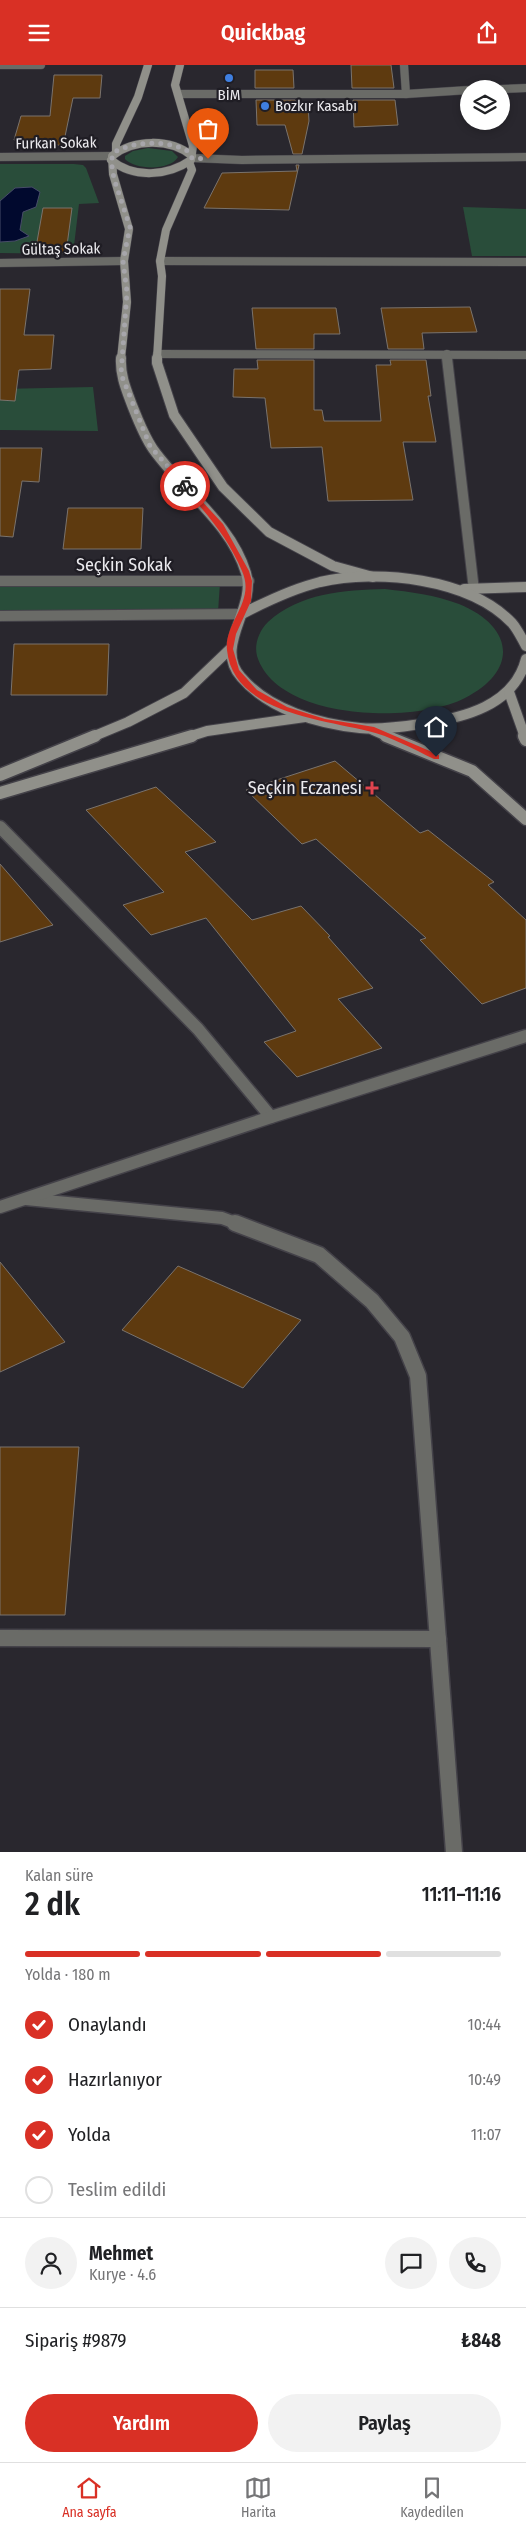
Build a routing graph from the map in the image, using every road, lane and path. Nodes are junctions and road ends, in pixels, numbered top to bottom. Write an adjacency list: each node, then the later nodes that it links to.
1 (0, 65): 2 (street)
2 (41, 65)
3 (148, 65): 11 (main road)
4 (180, 65): 9 (main road)
5 (404, 65): 10 (street)
6 (526, 88): 7 (street)
7 (510, 89)
8 (460, 91): 10 (street)
9 (178, 94): 10 (street); 14 (main road)
10 (406, 94)
11 (113, 156): 12 (street, Furkan Sokak); 14 (main road); 14 (main road); 15 (main road)
12 (0, 157)
13 (526, 157): 14 (street)
14 (191, 159): 16 (main road)
15 (123, 261): 18 (street, Gültaş Sokak); 24 (main road)
16 (160, 261): 17 (street); 19 (main road)
17 (526, 262)
18 (0, 263)
19 (157, 354): 20 (street); 22 (main road)
20 (447, 354): 21 (street); 27 (street)
21 (526, 355)
22 (373, 577): 26 (main road); 28 (main road)
23 (0, 581): 24 (street, Seçkin Sokak)
24 (249, 581): 28 (main road)
25 (526, 587): 27 (main road)
26 (454, 589): 27 (main road); 30 (main road)
27 (474, 590)
28 (242, 614): 29 (street); 31 (main road)
29 (0, 615)
30 (526, 646)
31 (230, 649): 34 (main road); 37 (main road)
32 (526, 659): 33 (main road)
33 (509, 691): 35 (main road); 36 (main road)
34 (310, 717): 35 (main road); 38 (main road)
35 (371, 729): 39 (main road)
36 (526, 740)
37 (0, 775)
38 (0, 793)
39 (526, 819)
40 (0, 827): 42 (street)
41 (526, 1036): 42 (street)
42 (271, 1117): 43 (street)
43 (26, 1199): 44 (street); 46 (street)
44 (0, 1207)
45 (0, 1638): 46 (street)
46 (438, 1639): 47 (street)
47 (454, 1852)

